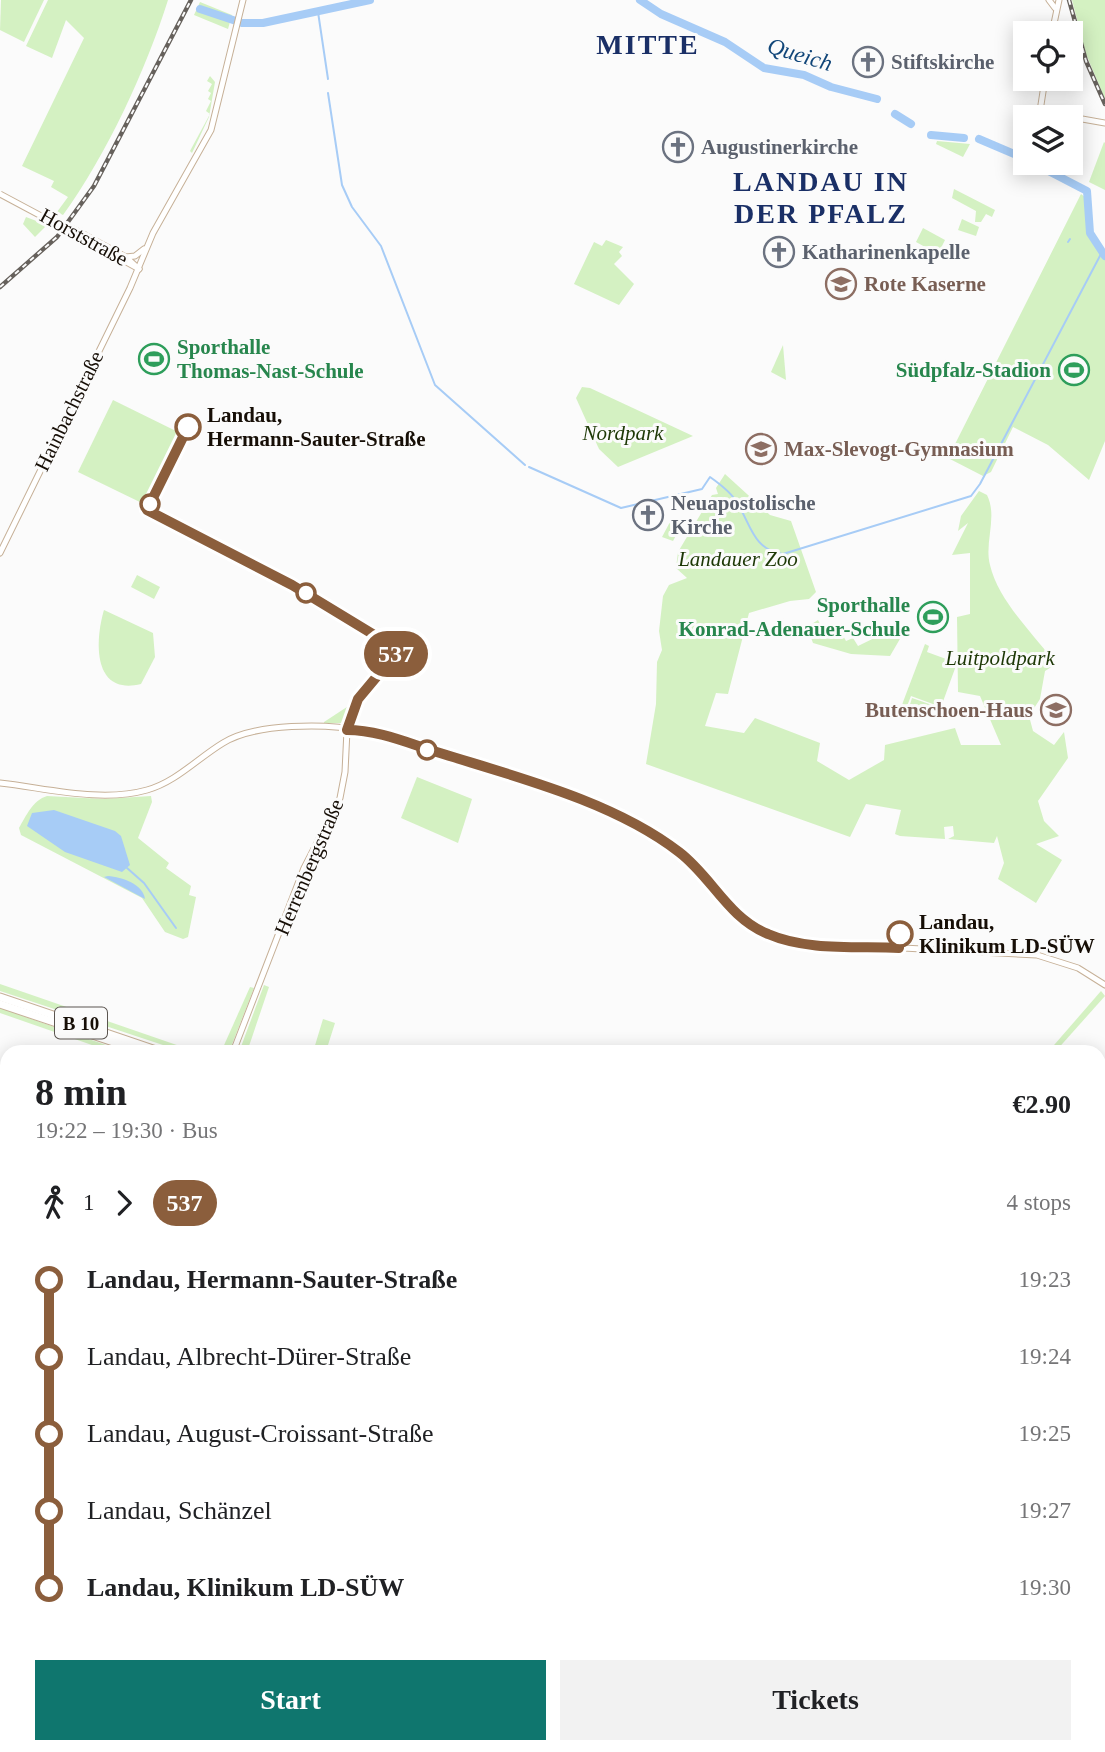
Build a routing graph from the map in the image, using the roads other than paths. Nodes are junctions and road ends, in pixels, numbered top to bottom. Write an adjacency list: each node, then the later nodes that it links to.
1 (243, 0): 9 (street, Hainbachstraße)
2 (1049, 0): 4 (street)
3 (1059, 0): 4 (street)
4 (1055, 8): 5 (street)
5 (1053, 21)
6 (1083, 119): 7 (street)
7 (1105, 123)
8 (0, 192): 10 (street, Horststraße, bridge)
9 (147, 246): 11 (street); 12 (street, Hainbachstraße)
10 (111, 251): 11 (street, Horststraße); 12 (street, Horststraße)
11 (126, 257): 12 (street, Horststraße)
12 (139, 270): 13 (street, Hainbachstraße)
13 (0, 553)
14 (347, 730): 15 (street); 16 (street); 21 (street, Herrenbergstraße)
15 (0, 783)
16 (1105, 985)
17 (0, 997): 20 (highway, B 10)
18 (0, 1004): 19 (highway, B 10)
19 (122, 1045)
20 (141, 1045)
21 (235, 1045)

